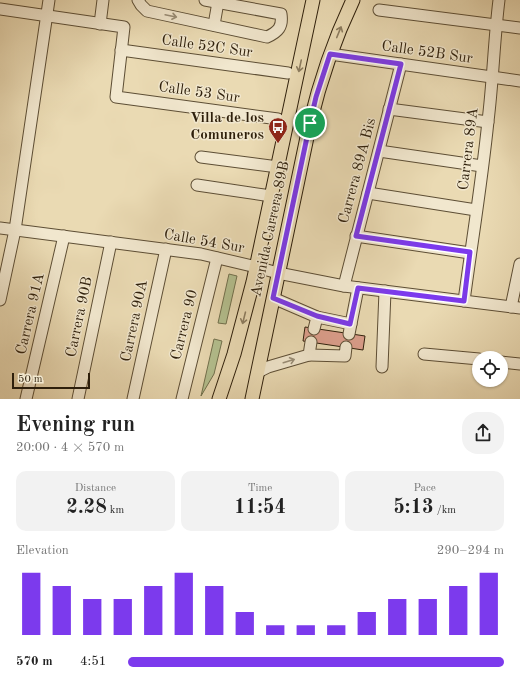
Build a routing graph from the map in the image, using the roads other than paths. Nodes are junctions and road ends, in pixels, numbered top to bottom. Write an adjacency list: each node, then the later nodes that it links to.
1 (49, 0): 13 (street)
2 (104, 0): 14 (street)
3 (138, 0): 15 (street, one-way to 15)
4 (205, 0): 8 (street)
5 (313, 0): 30 (main road, Avenida Carrera 89B, one-way to 30)
6 (352, 0): 19 (main road, Avenida Carrera 89B, one-way to 6)
7 (499, 0): 16 (street, Carrera 89A)
8 (218, 2): 9 (street); 15 (street)
9 (236, 3): 10 (street)
10 (258, 5): 15 (street)
11 (379, 10): 16 (street)
12 (0, 12): 13 (street)
13 (47, 16): 14 (street); 36 (street)
14 (100, 24): 18 (street)
15 (214, 25)
16 (496, 25): 17 (street); 22 (street, Carrera 89A)
17 (520, 28)
18 (121, 50): 21 (street, Calle 52C Sur); 25 (street, Calle 53 Sur)
19 (330, 54): 20 (street, Calle 52B Sur); 45 (main road, Avenida Carrera 89B)
20 (401, 64): 22 (street, Calle 52B Sur); 24 (street, Carrera 89A Bis)
21 (288, 73)
22 (493, 77): 23 (street, Calle 52B Sur); 26 (street, Carrera 89A)
23 (520, 81)
24 (389, 109): 26 (street); 27 (street, Carrera 89A Bis)
25 (278, 119)
26 (488, 122): 29 (street, Carrera 89A)
27 (379, 150): 29 (street); 32 (street, Carrera 89A Bis)
28 (201, 157): 30 (street)
29 (482, 166): 34 (street, Carrera 89A)
30 (278, 167): 33 (main road, Avenida Carrera 89B)
31 (197, 185): 33 (street)
32 (368, 193): 34 (street); 38 (street, Carrera 89A Bis)
33 (272, 196): 44 (main road, Avenida Carrera 89B)
34 (476, 210): 41 (street, Carrera 89A)
35 (0, 228): 36 (street, Calle 54 Sur)
36 (15, 230): 37 (street, Calle 54 Sur); 50 (street)
37 (64, 236): 39 (street, Calle 54 Sur); 64 (street, Carrera 91A)
38 (356, 236): 41 (street); 46 (street, Carrera 89A Bis)
39 (111, 242): 40 (street, Calle 54 Sur); 65 (street, Carrera 90B)
40 (166, 249): 42 (street, Calle 54 Sur); 66 (street, Carrera 90A)
41 (470, 252): 51 (street, Carrera 89A)
42 (217, 258): 44 (street, Calle 54 Sur); 67 (street, Carrera 90)
43 (520, 264): 52 (street)
44 (256, 267): 45 (street, Calle 54 Sur); 68 (main road, Avenida Carrera 89B, one-way to 68)
45 (278, 273): 46 (street, Calle 54 Sur); 49 (main road, Avenida Carrera 89B)
46 (344, 286): 47 (street, Calle 54 Sur)
47 (358, 288): 48 (street, Calle 54 Sur); 53 (street)
48 (385, 291): 51 (street, Calle 54 Sur); 62 (street)
49 (273, 298): 53 (street); 63 (main road, Avenida Carrera 89B)
50 (0, 300)
51 (464, 301): 52 (street, Calle 54 Sur)
52 (515, 307)
53 (317, 316): 54 (street)
54 (314, 329)
55 (312, 342): 58 (street)
56 (346, 347): 58 (street)
57 (424, 354): 59 (street)
58 (309, 355): 63 (street, one-way to 58)
59 (472, 358)
60 (508, 363): 61 (street)
61 (520, 364)
62 (382, 367)
63 (258, 372): 69 (main road, Avenida Carrera 89B)
64 (26, 399)
65 (78, 399)
66 (134, 399)
67 (182, 399)
68 (219, 399)
69 (252, 399)

